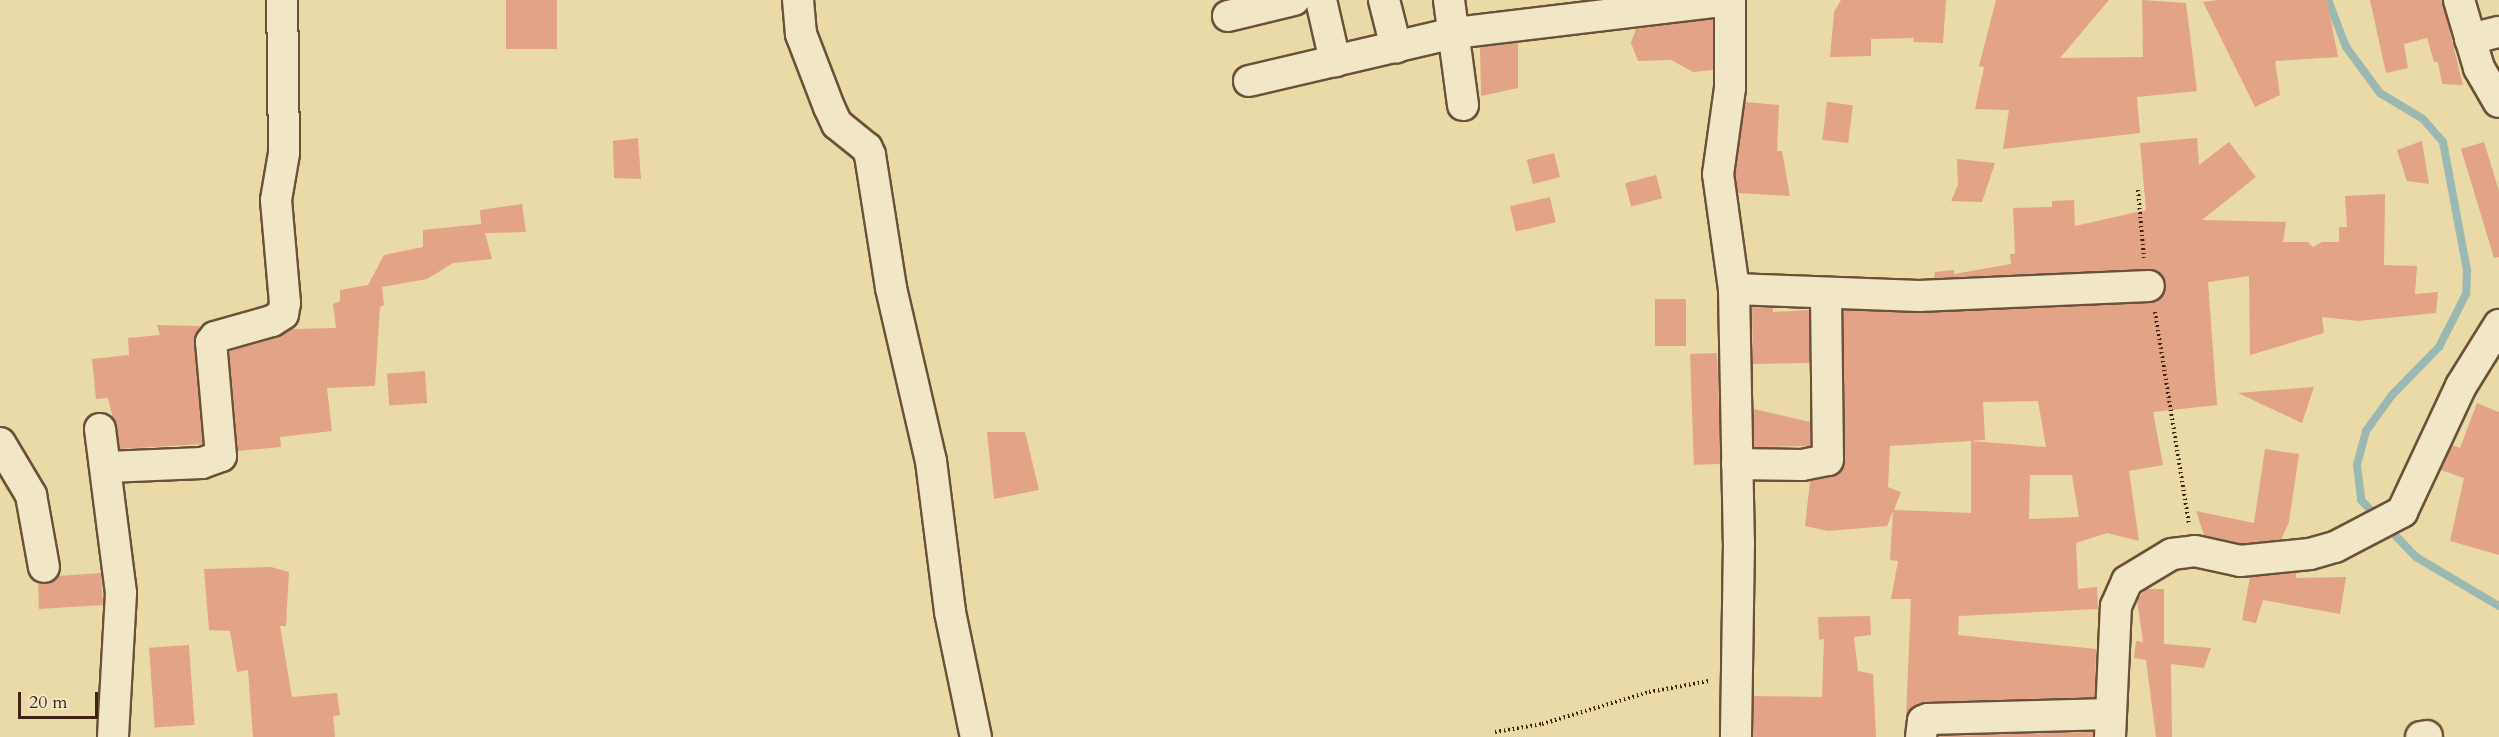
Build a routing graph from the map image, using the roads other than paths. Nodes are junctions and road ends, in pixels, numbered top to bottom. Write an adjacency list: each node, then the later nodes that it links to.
1 (282, 0): 25 (street)
2 (798, 0): 29 (street)
3 (1294, 0): 9 (street)
4 (1321, 0): 14 (street)
5 (1384, 0): 13 (street)
6 (1449, 0): 11 (street)
7 (1730, 0): 11 (street); 19 (street)
8 (2459, 0): 12 (street)
9 (1228, 16)
10 (2499, 32): 12 (street)
11 (1454, 33): 13 (street); 17 (street)
12 (2470, 39): 16 (street)
13 (1396, 47): 14 (street)
14 (1335, 61): 15 (street)
15 (1249, 81)
16 (2499, 102)
17 (1463, 105)
18 (2149, 286): 20 (street)
19 (1734, 289): 20 (street); 24 (street)
20 (1826, 293): 24 (street)
21 (2499, 325): 27 (street)
22 (100, 429): 25 (street)
23 (0, 443): 26 (street)
24 (1737, 465): 30 (street)
25 (108, 467): 28 (street)
26 (44, 567)
27 (2110, 726): 31 (street)
28 (113, 737)
29 (976, 737)
30 (1736, 737)
31 (1921, 737)

